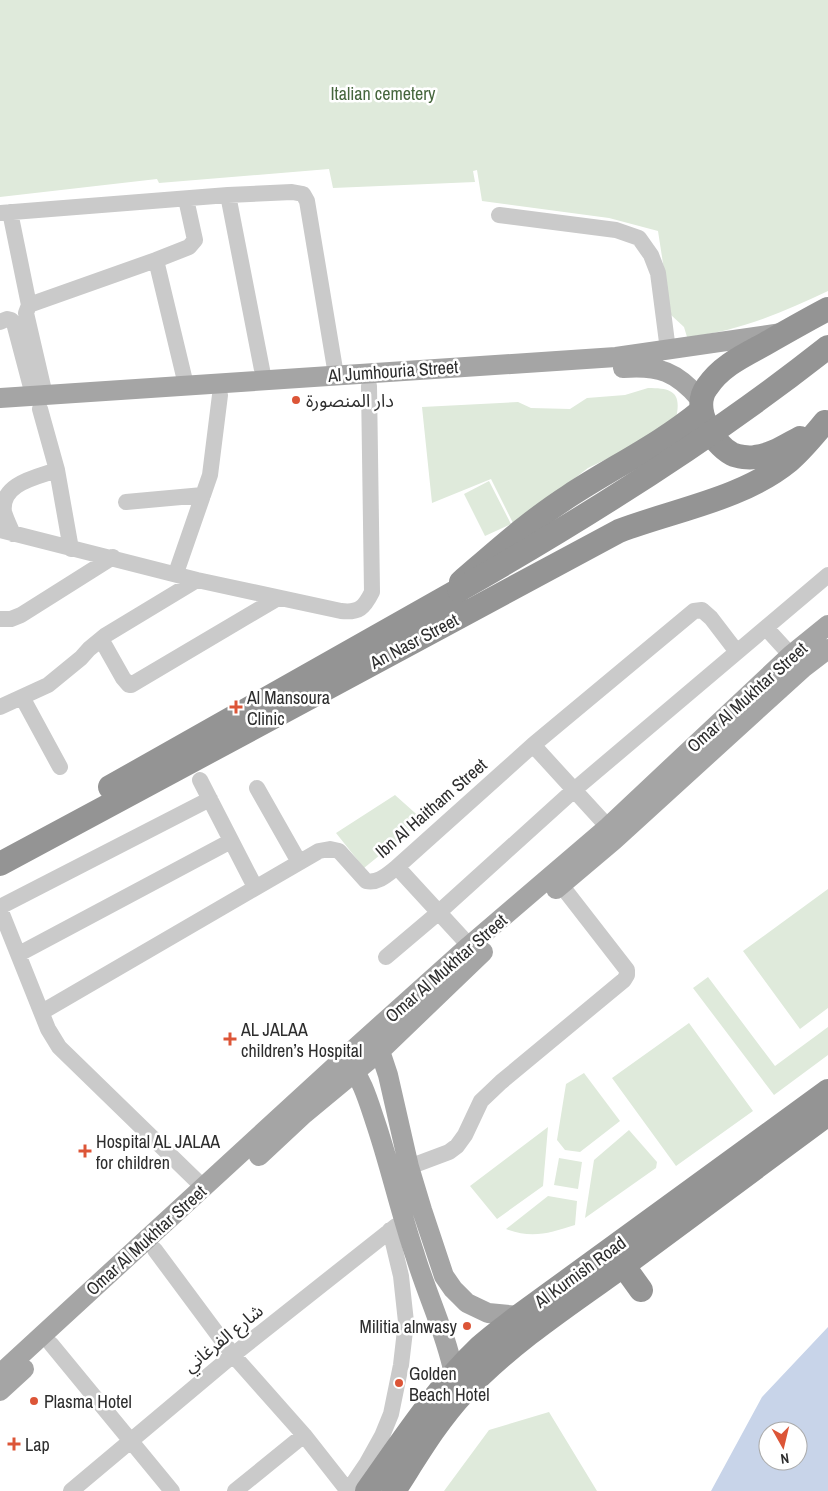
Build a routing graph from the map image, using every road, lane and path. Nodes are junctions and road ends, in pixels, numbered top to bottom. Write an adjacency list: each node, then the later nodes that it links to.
1 (228, 196): 2 (street); 12 (street); 13 (street)
2 (186, 199): 3 (street); 5 (street)
3 (5, 212): 6 (street)
4 (499, 215): 11 (street)
5 (156, 260): 6 (street); 14 (street)
6 (29, 305): 18 (street)
7 (828, 309): 9 (highway)
8 (0, 322): 18 (street)
9 (785, 332): 11 (main road, Al Jumhouria Street); 19 (highway)
10 (828, 346): 31 (highway, bridge)
11 (668, 350): 12 (main road, Al Jumhouria Street)
12 (336, 375): 13 (main road, Al Jumhouria Street)
13 (264, 380): 14 (main road, Al Jumhouria Street)
14 (186, 385): 18 (main road, Al Jumhouria Street)
15 (369, 386): 16 (main road, Al Jumhouria Street); 19 (main road, Al Jumhouria Street); 32 (street)
16 (220, 395): 18 (main road, Al Jumhouria Street); 23 (street)
17 (0, 398): 18 (main road, Al Jumhouria Street)
18 (39, 400): 20 (main road, Al Jumhouria Street); 22 (street)
19 (701, 405): 21 (highway); 31 (highway)
20 (0, 410)
21 (827, 420): 52 (highway, An Nasr Street)
22 (57, 470): 25 (street); 26 (street)
23 (203, 495): 24 (street); 28 (street)
24 (126, 502)
25 (7, 532): 26 (street)
26 (71, 549): 27 (street)
27 (113, 557): 28 (street); 33 (street)
28 (176, 573): 30 (street)
29 (828, 575): 35 (street)
30 (197, 580): 32 (street); 36 (street)
31 (450, 595): 50 (highway, An Nasr Street)
32 (278, 598): 36 (street)
33 (0, 619)
34 (828, 625): 39 (main road, Omar Al Mukhtar Street)
35 (766, 628): 38 (street); 39 (street)
36 (101, 639): 40 (street)
37 (828, 649): 39 (main road, Omar Al Mukhtar Street)
38 (737, 652): 42 (street, Ibn Al Haitham Street); 46 (street)
39 (797, 662): 48 (main road, Omar Al Mukhtar Street); 54 (main road, Omar Al Mukhtar Street)
40 (22, 698): 41 (street); 43 (street)
41 (0, 707)
42 (533, 745): 46 (street); 53 (street, Ibn Al Haitham Street)
43 (60, 767)
44 (200, 780): 47 (street)
45 (257, 788): 51 (street)
46 (574, 790): 48 (street); 57 (street)
47 (210, 799): 49 (street); 56 (street)
48 (608, 827): 58 (main road, Omar Al Mukhtar Street)
49 (231, 841): 55 (street); 59 (street)
50 (0, 849)
51 (300, 862): 53 (street, Ibn Al Haitham Street); 55 (street, Ibn Al Haitham Street)
52 (0, 864)
53 (397, 867): 57 (street)
54 (561, 885): 58 (main road, Omar Al Mukhtar Street); 67 (street)
55 (255, 887): 61 (street, Ibn Al Haitham Street)
56 (0, 908): 59 (street)
57 (438, 913): 58 (street); 60 (street)
58 (474, 951): 62 (main road, Omar Al Mukhtar Street); 63 (main road, Omar Al Mukhtar Street)
59 (19, 954): 61 (street)
60 (386, 957)
61 (42, 1012): 68 (street)
62 (380, 1051): 63 (main road, Omar Al Mukhtar Street); 67 (main road)
63 (350, 1065): 66 (main road, Omar Al Mukhtar Street); 69 (main road)
64 (828, 1091): 73 (highway, Al Kurnish Road)
65 (828, 1114): 71 (highway, Al Kurnish Road)
66 (268, 1139): 68 (main road, Omar Al Mukhtar Street); 70 (main road, Omar Al Mukhtar Street)
67 (409, 1167): 73 (main road)
68 (204, 1188): 76 (main road, Omar Al Mukhtar Street)
69 (397, 1226): 75 (street, شارع الفرغاني); 77 (main road); 79 (street)
70 (155, 1250): 74 (main road, Omar Al Mukhtar Street); 75 (street)
71 (623, 1265): 72 (highway); 85 (highway, Al Kurnish Road)
72 (641, 1290)
73 (519, 1316): 77 (highway, Al Kurnish Road)
74 (51, 1344): 78 (main road, Omar Al Mukhtar Street); 80 (street)
75 (233, 1355): 79 (street); 80 (street, شارع الفرغاني)
76 (0, 1374)
77 (454, 1374): 84 (highway, Al Kurnish Road)
78 (0, 1391)
79 (304, 1435): 83 (street)
80 (130, 1441): 81 (street, شارع الفرغاني); 82 (street)
81 (71, 1491)
82 (172, 1491)
83 (235, 1491)
84 (368, 1491)
85 (394, 1491)

